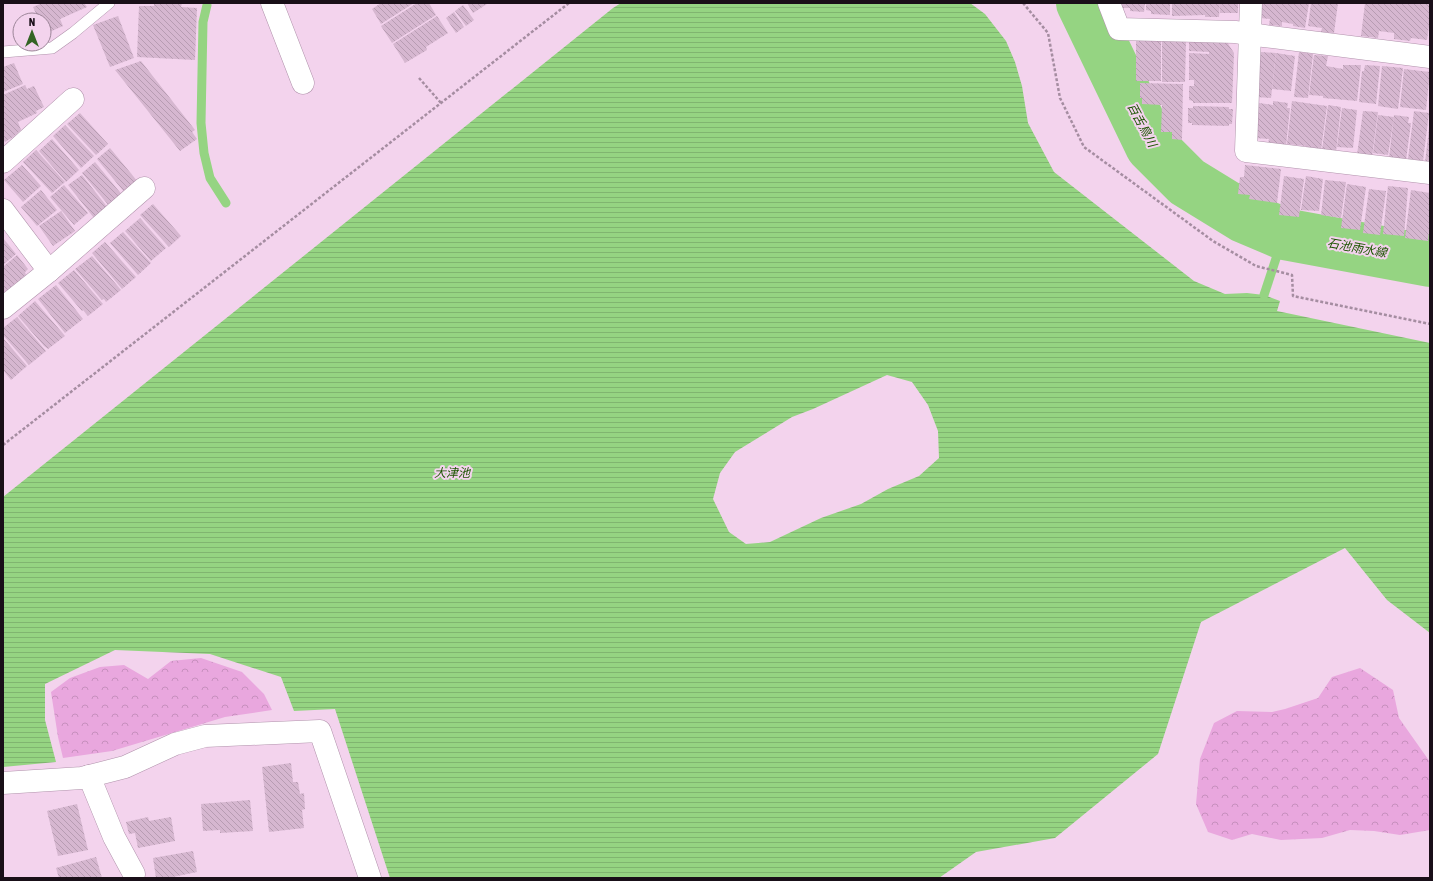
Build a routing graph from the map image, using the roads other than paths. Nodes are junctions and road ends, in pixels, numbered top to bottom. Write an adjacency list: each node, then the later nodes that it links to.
1 (109, 3): 6 (lane)
2 (272, 3): 8 (street)
3 (1109, 3): 5 (street)
4 (1252, 3): 5 (street)
5 (1250, 34): 7 (street); 11 (street)
6 (3, 52)
7 (1430, 57)
8 (303, 84)
9 (73, 100): 10 (street)
10 (3, 162)
11 (1430, 173)
12 (144, 188): 14 (street)
13 (3, 210): 14 (street)
14 (49, 271): 15 (street)
15 (3, 308)
16 (90, 776): 17 (street); 18 (street); 19 (street)
17 (3, 783)
18 (134, 874)
19 (370, 878)

